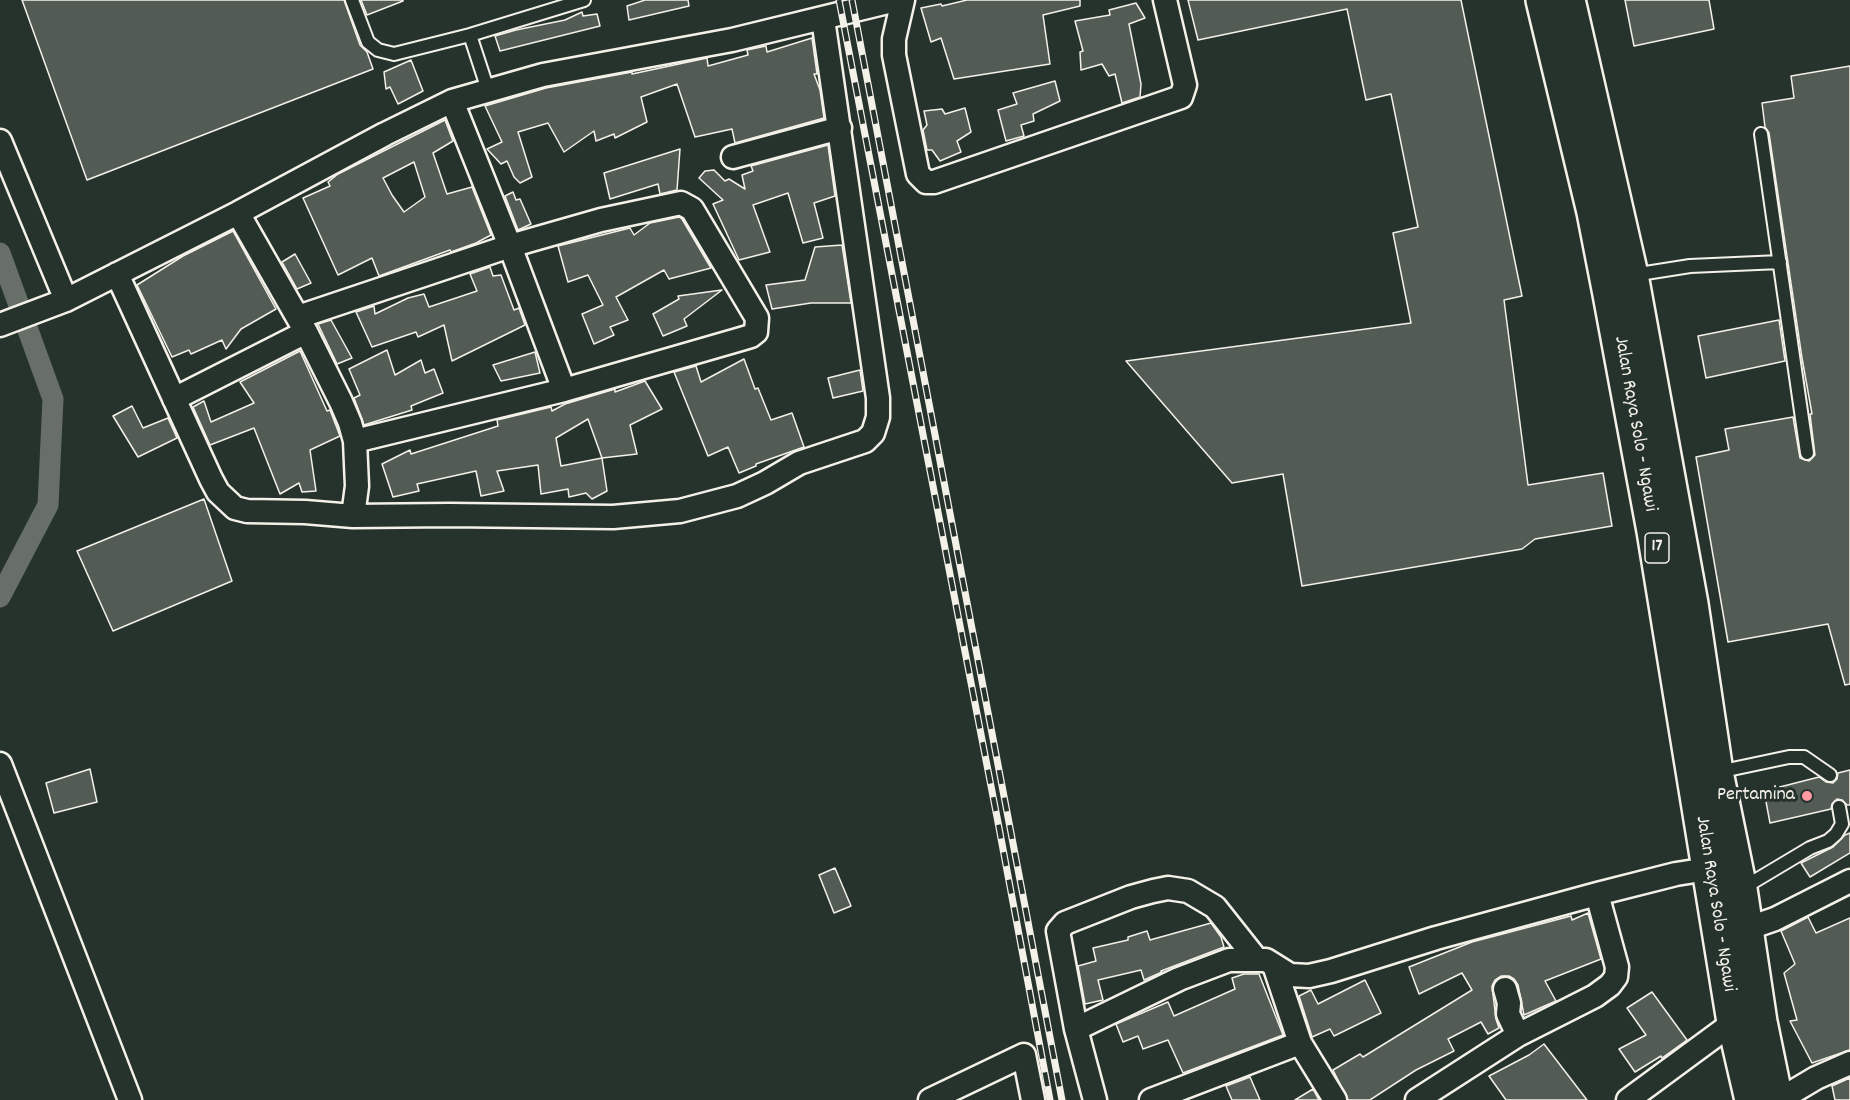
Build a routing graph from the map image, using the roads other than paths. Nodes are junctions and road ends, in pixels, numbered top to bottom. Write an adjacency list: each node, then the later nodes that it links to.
1 (352, 0): 9 (lane)
2 (584, 0): 9 (lane)
3 (896, 0): 8 (street)
4 (903, 0): 5 (street)
5 (1165, 0)
6 (1543, 0): 30 (highway, Jalan Raya Solo - Ngawi / 17)
7 (1568, 0): 20 (highway, Jalan Raya Solo - Ngawi / 17)
8 (823, 19): 10 (street); 12 (street)
9 (470, 35): 10 (lane)
10 (488, 90): 11 (street)
11 (452, 101): 16 (street); 17 (street)
12 (840, 128): 15 (street); 28 (street)
13 (1761, 134): 18 (lane)
14 (0, 141): 21 (street)
15 (733, 157)
16 (238, 213): 19 (street); 23 (street)
17 (510, 246): 23 (street); 24 (street); 24 (street)
18 (1780, 262): 20 (lane); 27 (lane)
19 (117, 274): 21 (street); 25 (street)
20 (1631, 275): 30 (highway, Jalan Raya Solo - Ngawi / 17)
21 (62, 302): 22 (street)
22 (4, 321)
23 (302, 324): 25 (street); 26 (street)
24 (564, 390): 26 (street)
25 (174, 399): 28 (street)
26 (355, 441): 28 (street)
27 (1808, 453)
28 (353, 516)
29 (0, 764): 45 (street)
30 (1705, 774): 31 (lane); 33 (highway, Jalan Raya Solo - Ngawi / 17); 35 (highway, Jalan Raya Solo - Ngawi / 17)
31 (1830, 774)
32 (1839, 807): 35 (lane)
33 (1708, 868): 36 (street); 40 (highway, Jalan Raya Solo - Ngawi / 17)
34 (1850, 881): 37 (street)
35 (1740, 889): 37 (highway, Jalan Raya Solo - Ngawi / 17)
36 (1597, 894): 38 (street); 42 (street)
37 (1746, 929): 54 (highway, Jalan Raya Solo - Ngawi / 17)
38 (1265, 963): 41 (street); 41 (street); 43 (street)
39 (1505, 989): 42 (street)
40 (1734, 1022): 52 (street); 53 (highway, Jalan Raya Solo - Ngawi / 17)
41 (1076, 1029): 48 (street)
42 (1518, 1035): 51 (street)
43 (1300, 1043): 49 (street); 50 (street)
44 (1850, 1063): 54 (street)
45 (130, 1100)
46 (930, 1100): 47 (street)
47 (1033, 1100)
48 (1095, 1100)
49 (1151, 1100)
50 (1335, 1100)
51 (1417, 1100)
52 (1628, 1100)
53 (1752, 1100)
54 (1778, 1100)

